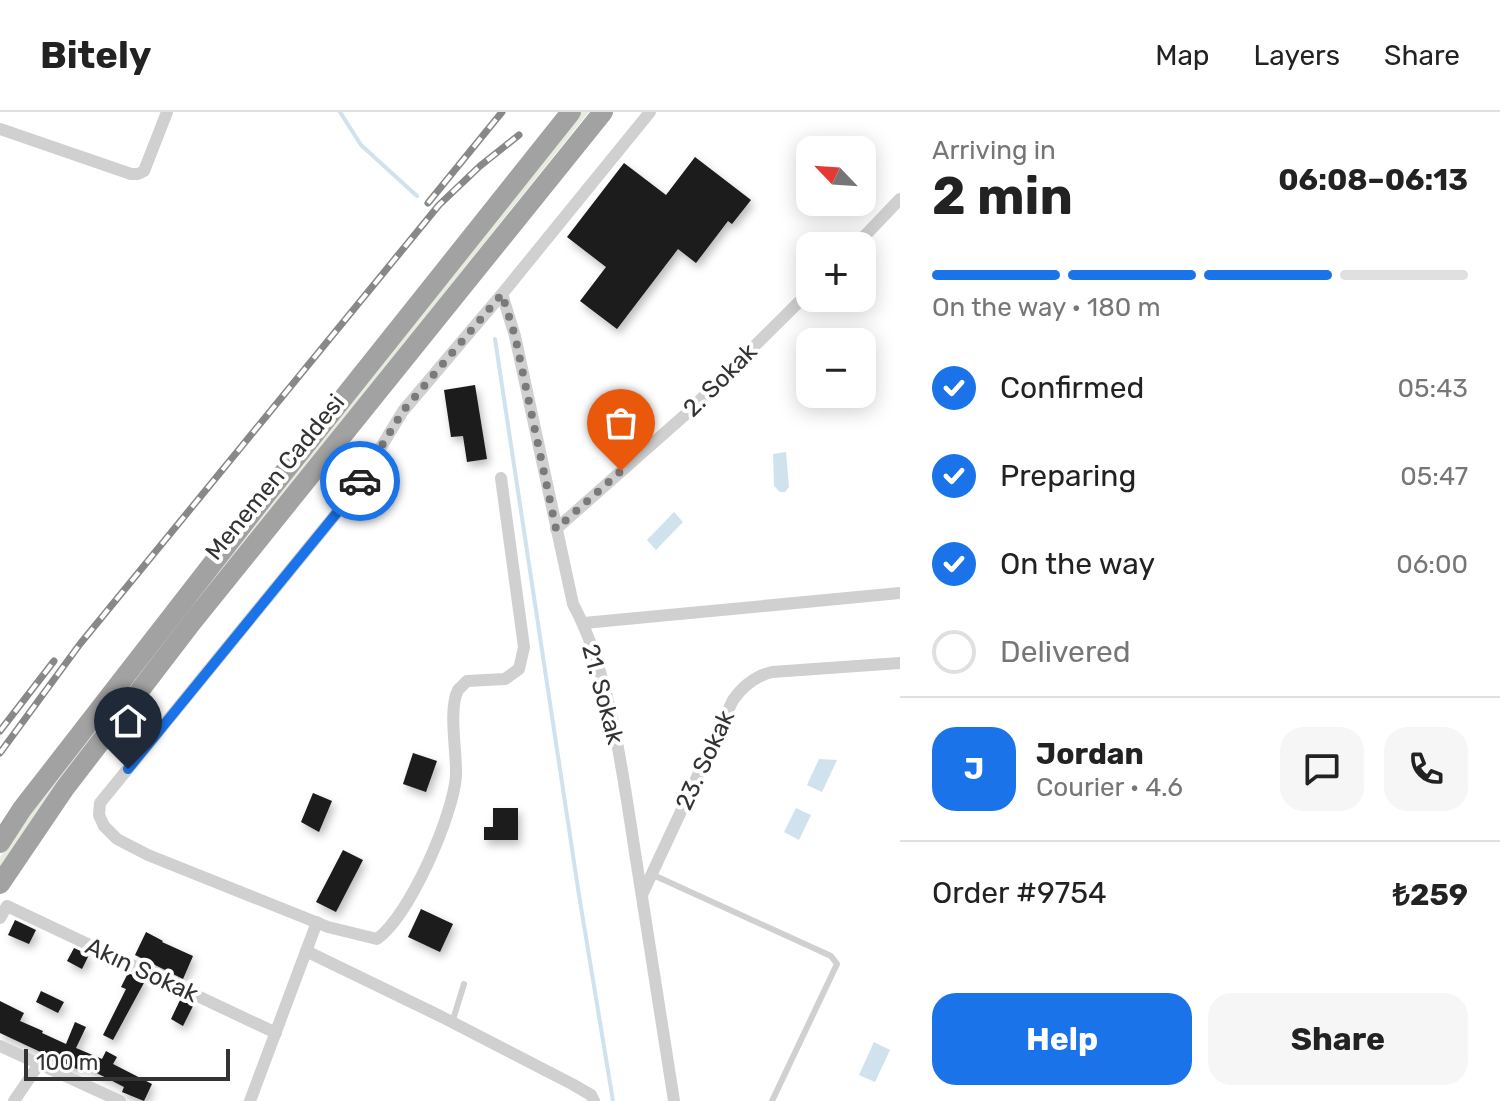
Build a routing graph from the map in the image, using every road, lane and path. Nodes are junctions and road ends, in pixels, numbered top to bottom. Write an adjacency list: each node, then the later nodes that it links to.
1 (167, 112): 5 (street)
2 (571, 112): 15 (highway, Menemen Caddesi)
3 (603, 112): 17 (highway, Menemen Caddesi)
4 (650, 112): 8 (street)
5 (0, 129)
6 (900, 199): 7 (street)
7 (868, 232)
8 (502, 294): 11 (street, 21. Sokak); 20 (street)
9 (796, 305): 11 (street, 2. Sokak)
10 (501, 478): 20 (street)
11 (556, 529): 13 (street, 21. Sokak)
12 (900, 593): 13 (street)
13 (584, 623): 18 (street, 21. Sokak)
14 (900, 663): 16 (street, 23. Sokak)
15 (0, 843)
16 (651, 874): 18 (street, 23. Sokak); 32 (lane)
17 (0, 884)
18 (642, 895): 31 (street, 21. Sokak)
19 (0, 918): 24 (street, Akın Sokak)
20 (317, 922): 21 (street)
21 (306, 951): 23 (street); 24 (street)
22 (464, 984): 23 (lane)
23 (452, 1023): 30 (street)
24 (276, 1033): 29 (street)
25 (0, 1046): 26 (street)
26 (39, 1064): 27 (street); 28 (street)
27 (14, 1101)
28 (120, 1101)
29 (250, 1101)
30 (594, 1101)
31 (674, 1101)
32 (772, 1101)

